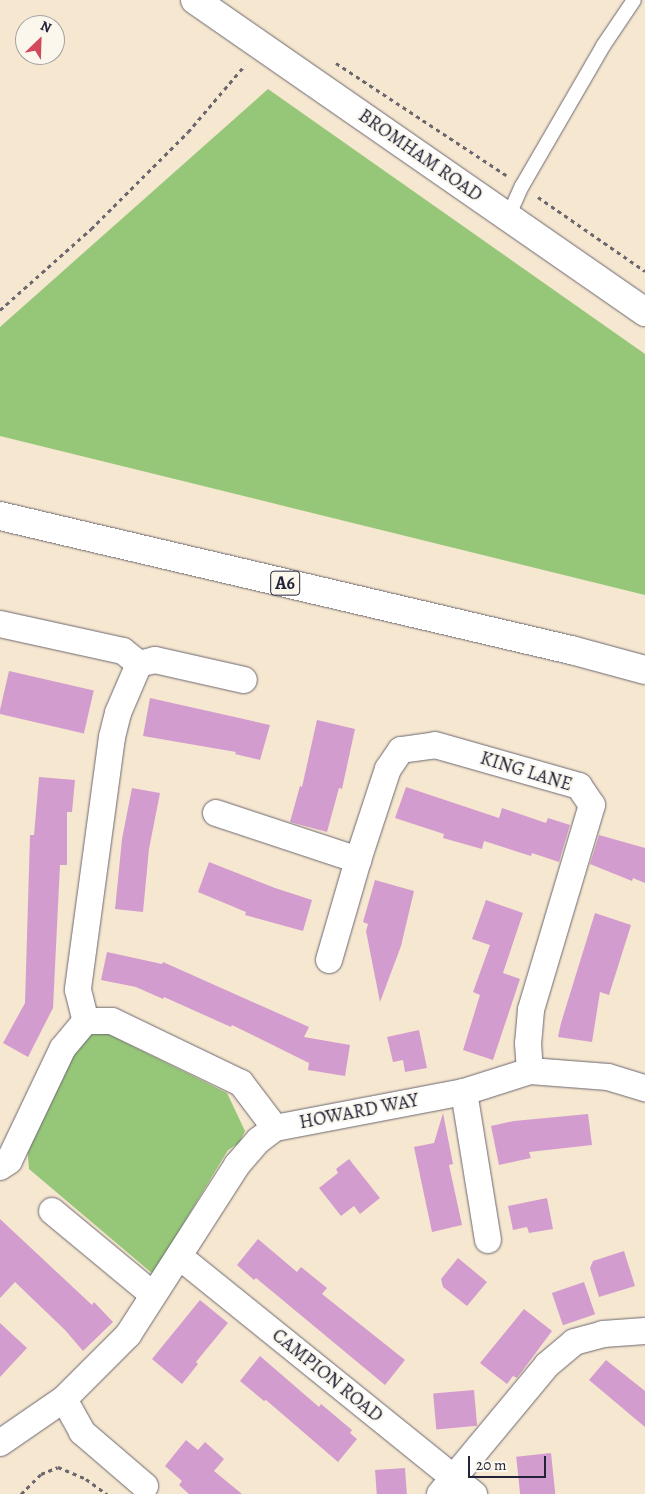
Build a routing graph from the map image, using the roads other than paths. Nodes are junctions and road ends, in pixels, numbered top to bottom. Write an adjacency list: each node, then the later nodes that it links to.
1 (194, 0): 3 (main road, BROMHAM ROAD)
2 (634, 0): 3 (lane)
3 (508, 217): 4 (main road, BROMHAM ROAD)
4 (645, 312)
5 (0, 516): 8 (main road, A6)
6 (0, 624): 7 (street)
7 (139, 664): 9 (street); 13 (street)
8 (645, 670)
9 (244, 680)
10 (216, 813): 11 (street)
11 (358, 860): 12 (street, KING LANE); 14 (street, KING LANE)
12 (329, 960)
13 (86, 1021): 17 (street); 18 (street)
14 (530, 1071): 15 (street, HOWARD WAY); 16 (street, HOWARD WAY)
15 (645, 1088)
16 (464, 1092): 17 (street, HOWARD WAY); 20 (street)
17 (275, 1128): 21 (street, HOWARD WAY)
18 (0, 1166)
19 (52, 1211): 22 (street)
20 (488, 1240)
21 (180, 1257): 22 (street, HOWARD WAY); 27 (street, CAMPION ROAD)
22 (152, 1294): 24 (street, HOWARD WAY)
23 (644, 1337): 27 (street)
24 (64, 1399): 25 (street, HOWARD WAY); 26 (street)
25 (0, 1443)
26 (145, 1486)
27 (447, 1486): 28 (street, CAMPION ROAD)
28 (474, 1494)

